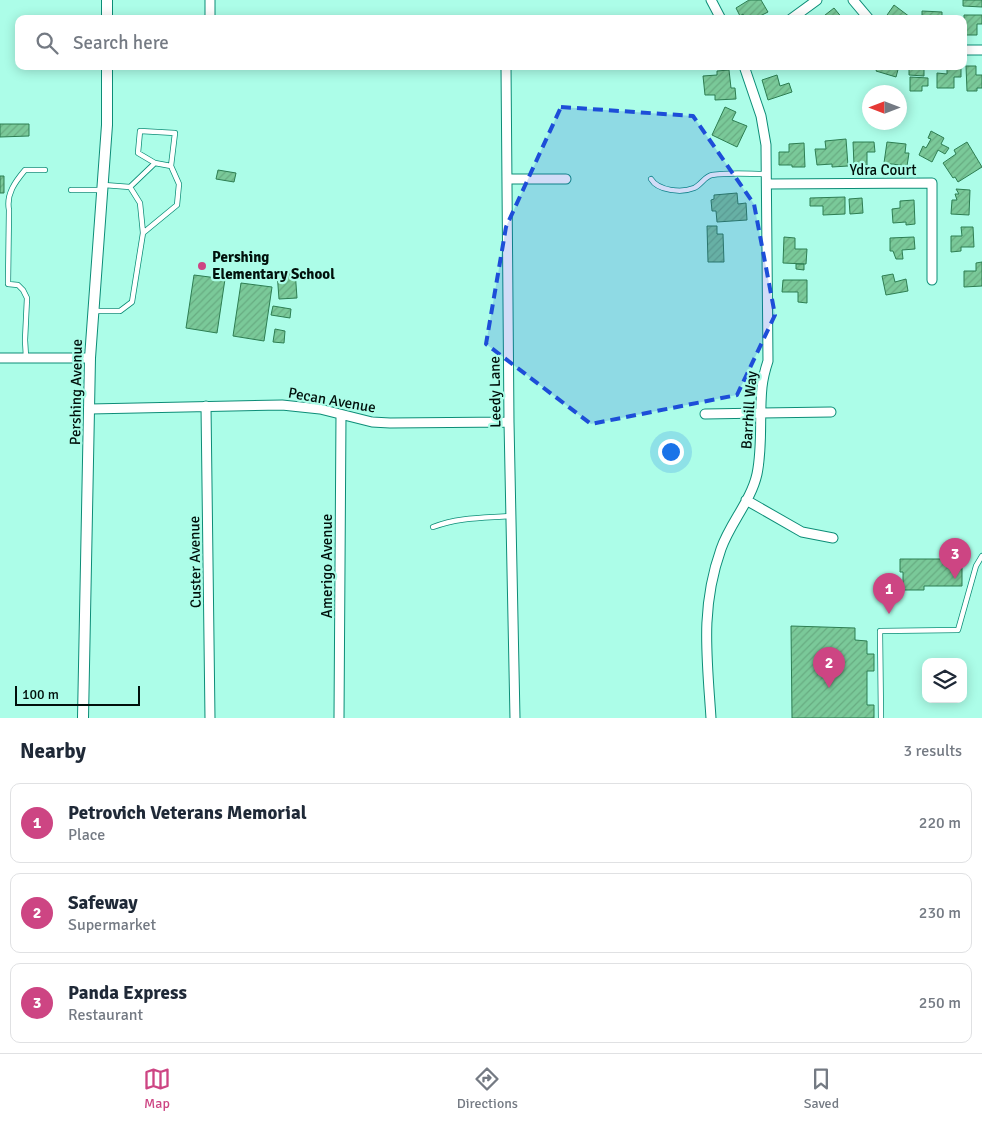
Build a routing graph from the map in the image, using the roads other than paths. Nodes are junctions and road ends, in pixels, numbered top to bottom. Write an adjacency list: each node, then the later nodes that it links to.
1 (107, 0): 6 (street)
2 (210, 0): 7 (street)
3 (711, 0): 8 (street)
4 (817, 0): 9 (street)
5 (853, 0): 10 (street)
6 (107, 15)
7 (210, 15)
8 (719, 15)
9 (796, 15)
10 (866, 15)
11 (967, 50): 12 (street)
12 (982, 50)
13 (107, 70): 25 (street, Pershing Avenue)
14 (506, 70): 20 (street, Leedy Lane)
15 (745, 70): 19 (street, Barrhill Way)
16 (155, 163): 17 (lane); 17 (lane); 24 (lane)
17 (171, 166): 27 (lane)
18 (45, 170): 31 (lane)
19 (767, 174): 22 (lane); 23 (street, Barrhill Way)
20 (507, 179): 21 (street); 39 (street, Leedy Lane)
21 (566, 179)
22 (651, 179)
23 (767, 184): 28 (street, Ydra Court); 36 (street, Barrhill Way)
24 (130, 187): 25 (lane); 27 (lane)
25 (102, 188): 26 (lane); 29 (street, Pershing Avenue)
26 (72, 190)
27 (143, 233): 29 (lane)
28 (932, 280)
29 (94, 311): 32 (street, Pershing Avenue)
30 (0, 358): 31 (street)
31 (26, 358): 32 (street)
32 (90, 358): 34 (street, Pershing Avenue)
33 (206, 406): 34 (street, Pecan Avenue); 38 (street, Pecan Avenue); 46 (street, Custer Avenue)
34 (90, 409): 45 (street, Pershing Avenue)
35 (831, 412): 36 (street)
36 (762, 413): 37 (street); 40 (street, Barrhill Way)
37 (705, 414)
38 (341, 415): 39 (street, Pecan Avenue); 47 (street, Amerigo Avenue)
39 (509, 422): 41 (street, Leedy Lane)
40 (746, 500): 43 (street); 49 (street, Barrhill Way)
41 (511, 516): 42 (lane); 48 (street, Leedy Lane)
42 (434, 527)
43 (833, 538)
44 (982, 556): 50 (lane)
45 (83, 718)
46 (210, 718)
47 (340, 718)
48 (515, 718)
49 (711, 718)
50 (881, 718)

